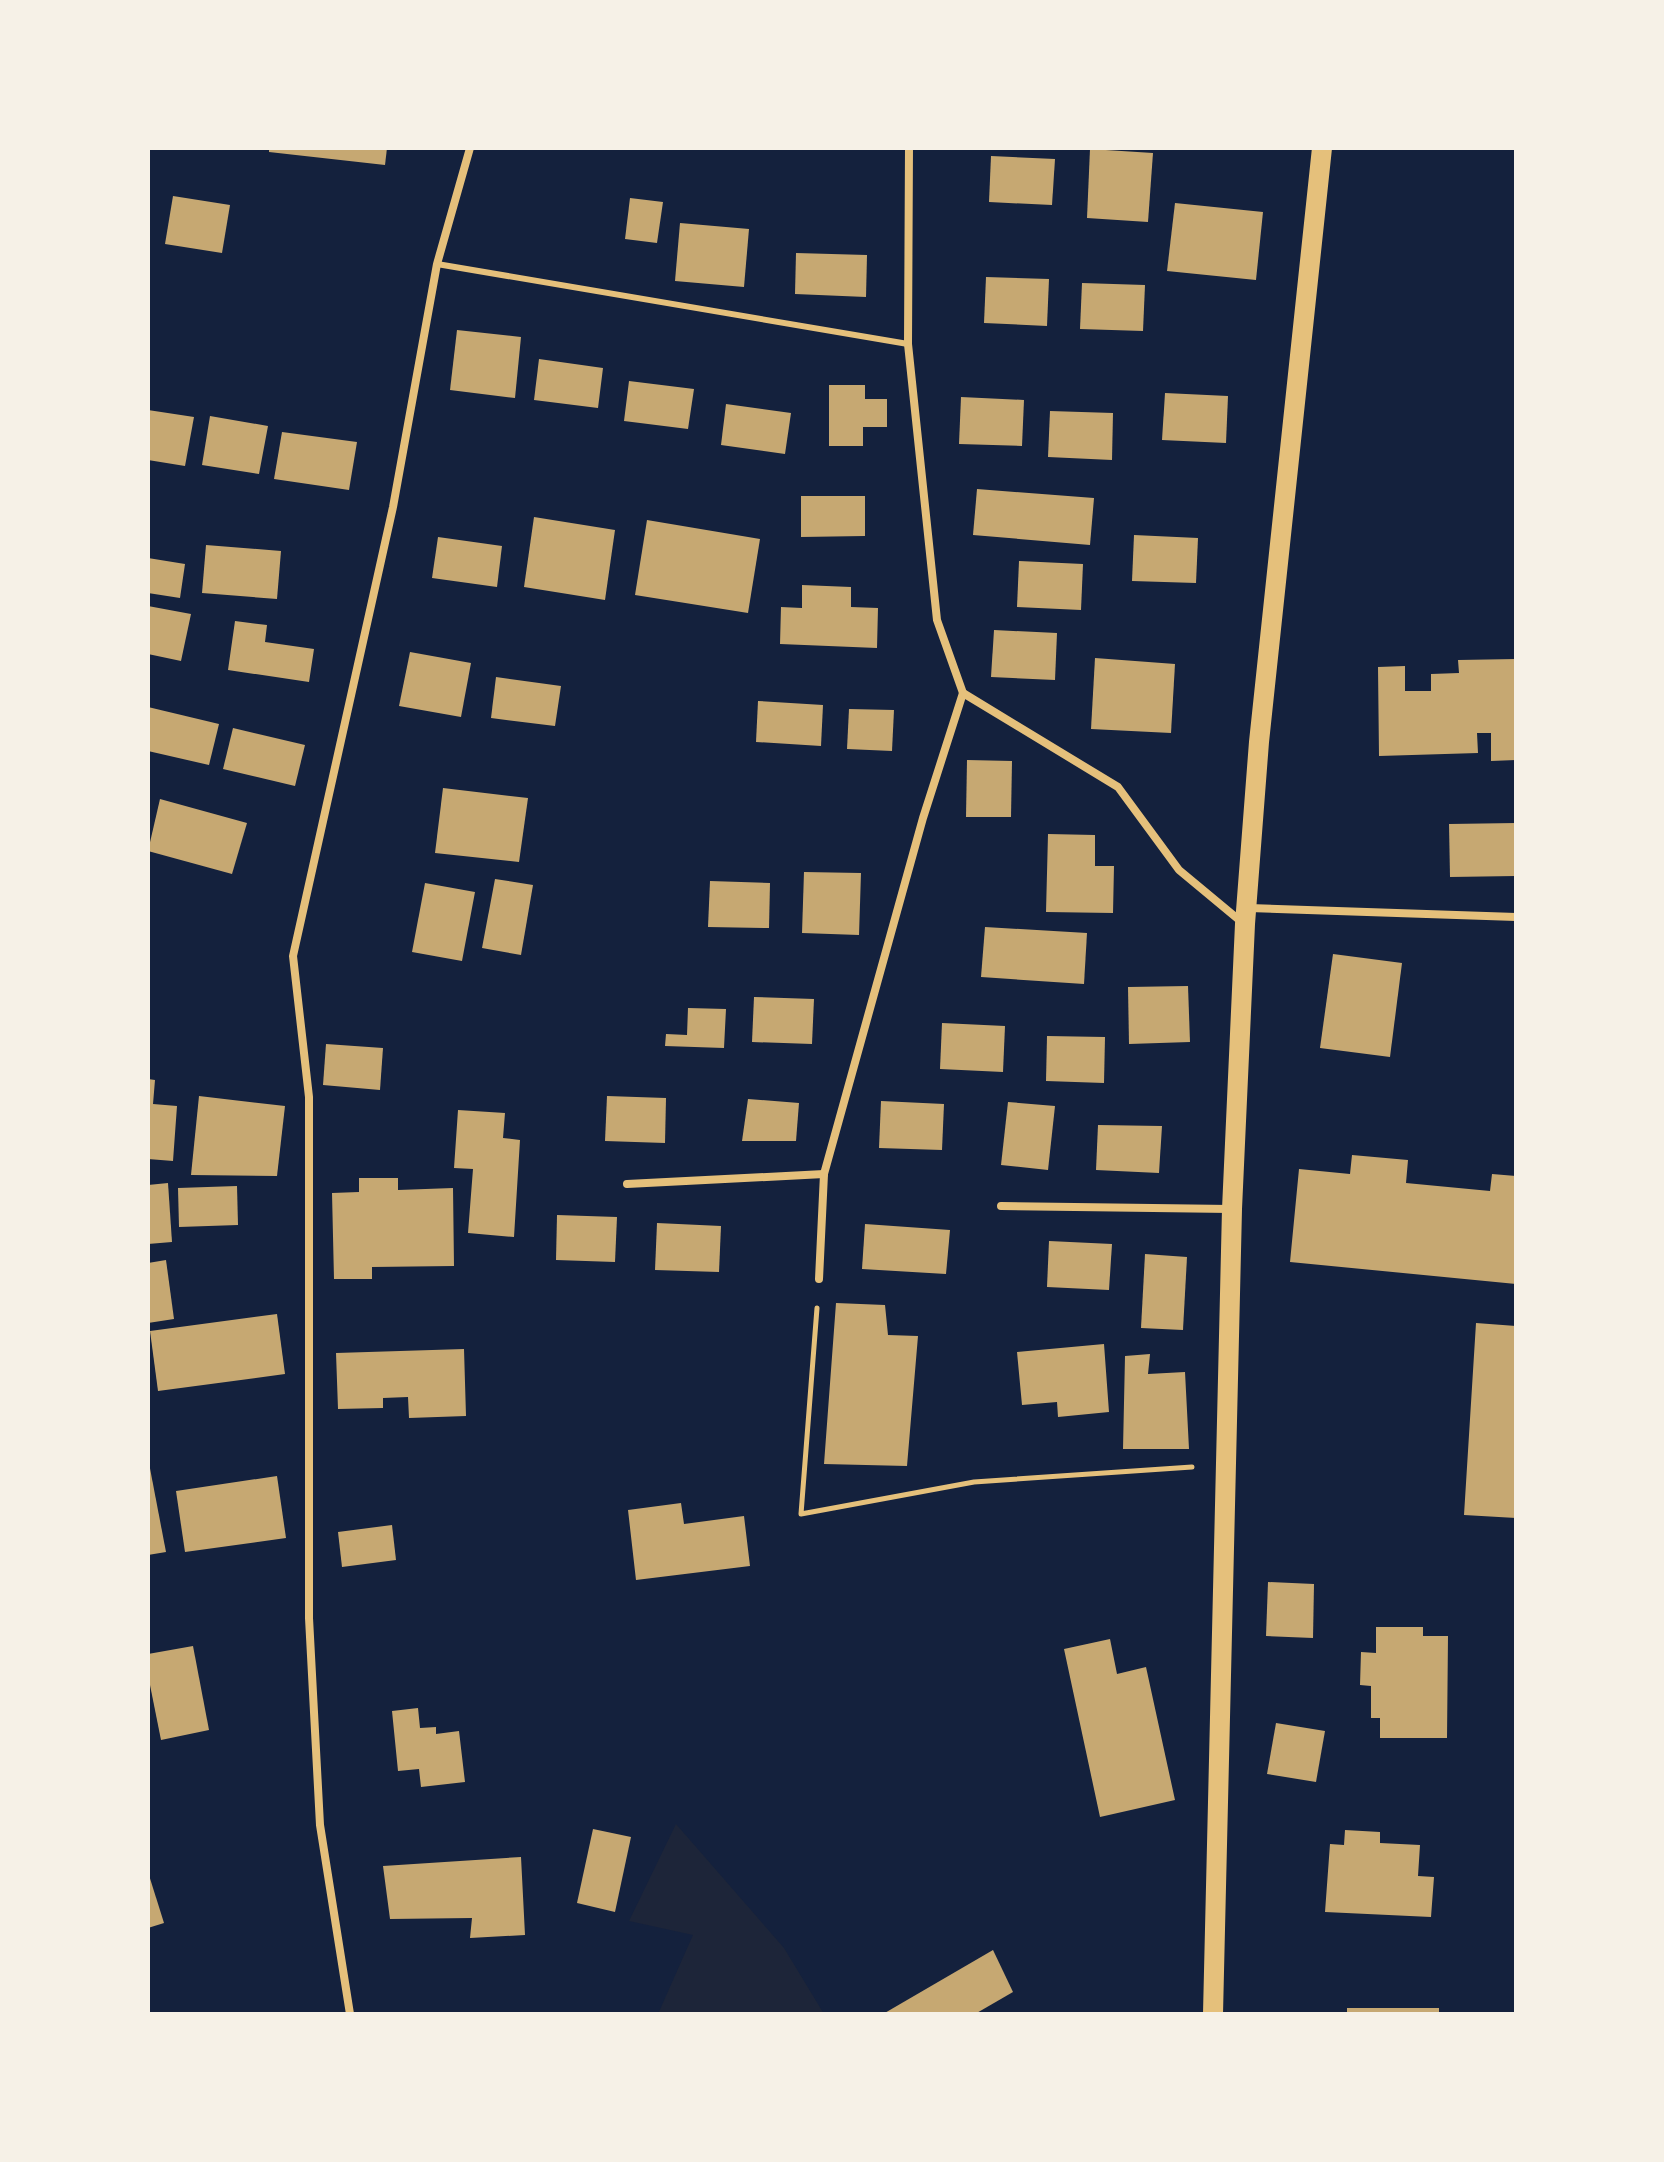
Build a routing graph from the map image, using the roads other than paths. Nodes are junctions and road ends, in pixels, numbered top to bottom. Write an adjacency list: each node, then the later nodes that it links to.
1 (470, 148): 4 (street)
2 (909, 148): 5 (street)
3 (1322, 148): 7 (main road)
4 (437, 264): 5 (lane); 14 (street)
5 (908, 344): 6 (street)
6 (963, 693): 7 (street); 9 (street)
7 (1246, 916): 8 (street); 12 (main road)
8 (1516, 917)
9 (824, 1174): 10 (street); 13 (street)
10 (627, 1184)
11 (1001, 1206): 12 (street)
12 (1232, 1209): 15 (main road)
13 (819, 1279)
14 (350, 2014)
15 (1213, 2014)

